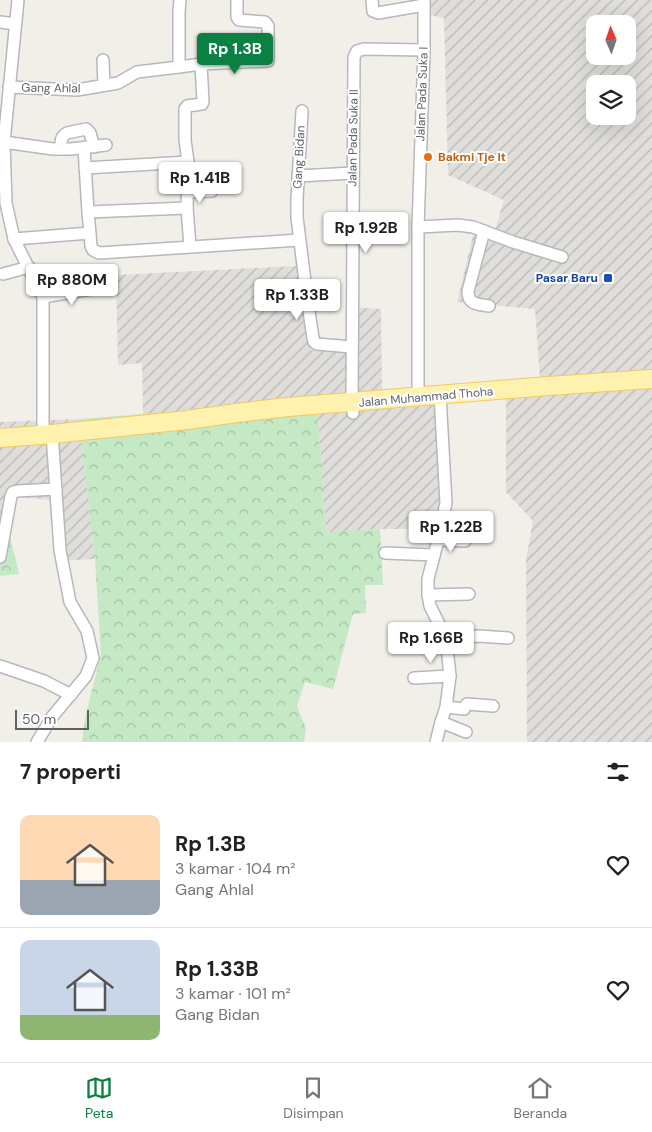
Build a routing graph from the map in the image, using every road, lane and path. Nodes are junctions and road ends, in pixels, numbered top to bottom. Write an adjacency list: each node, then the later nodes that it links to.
1 (18, 0): 7 (street)
2 (180, 0): 11 (street)
3 (237, 0): 10 (street, Gang Ahlal)
4 (372, 0): 5 (street)
5 (424, 3): 8 (street, Jalan Pada Suka I)
6 (0, 22): 7 (street)
7 (15, 24): 13 (street)
8 (424, 50): 21 (street, Jalan Pada Suka II); 27 (street, Jalan Pada Suka I)
9 (104, 60): 12 (street)
10 (201, 64): 11 (street, Gang Ahlal); 19 (street)
11 (179, 67): 12 (street, Gang Ahlal)
12 (104, 85): 13 (street, Gang Ahlal)
13 (9, 87): 16 (street)
14 (302, 111): 22 (street, Gang Bidan)
15 (106, 145): 17 (street)
16 (3, 148): 18 (street); 30 (street)
17 (89, 148): 18 (street); 18 (street); 20 (street)
18 (61, 149)
19 (188, 162): 20 (street); 24 (street)
20 (85, 168): 26 (street)
21 (353, 173): 22 (street); 39 (street, Jalan Pada Suka II)
22 (298, 176): 31 (street, Gang Bidan)
23 (212, 191): 24 (street)
24 (188, 192): 25 (street)
25 (187, 208): 26 (street); 32 (street)
26 (88, 212): 29 (street)
27 (418, 227): 28 (street); 42 (street, Jalan Pada Suka I)
28 (484, 231): 33 (street); 38 (street)
29 (90, 233): 30 (street); 32 (street)
30 (14, 239): 34 (street)
31 (299, 240): 32 (street); 39 (street, Gang Bidan)
32 (190, 246)
33 (562, 257)
34 (29, 267): 35 (street); 37 (street)
35 (3, 274)
36 (97, 288): 37 (street)
37 (43, 297): 45 (street)
38 (489, 306)
39 (352, 347): 44 (street, Jalan Pada Suka II)
40 (652, 379): 43 (main road, Jalan Muhammad Thoha)
41 (652, 390): 43 (main road, Jalan Muhammad Thoha)
42 (418, 397): 43 (main road, Jalan Muhammad Thoha); 44 (main road, Jalan Muhammad Thoha)
43 (440, 401): 44 (main road, Jalan Muhammad Thoha); 48 (street)
44 (352, 408): 45 (main road, Jalan Muhammad Thoha)
45 (48, 435): 46 (main road, Jalan Muhammad Thoha); 47 (street)
46 (0, 438)
47 (56, 489): 52 (street); 60 (street)
48 (438, 540): 49 (street); 51 (street)
49 (465, 541)
50 (385, 553): 51 (street)
51 (434, 555): 54 (street)
52 (0, 557)
53 (469, 594): 54 (street)
54 (428, 595): 55 (street)
55 (446, 638): 56 (street); 58 (street)
56 (508, 638)
57 (0, 666): 60 (street)
58 (450, 676): 59 (street); 62 (street)
59 (414, 678)
60 (71, 695): 65 (street)
61 (493, 706): 62 (street)
62 (446, 707): 63 (street)
63 (441, 722): 64 (street); 66 (street)
64 (466, 732)
65 (37, 742)
66 (436, 742)

